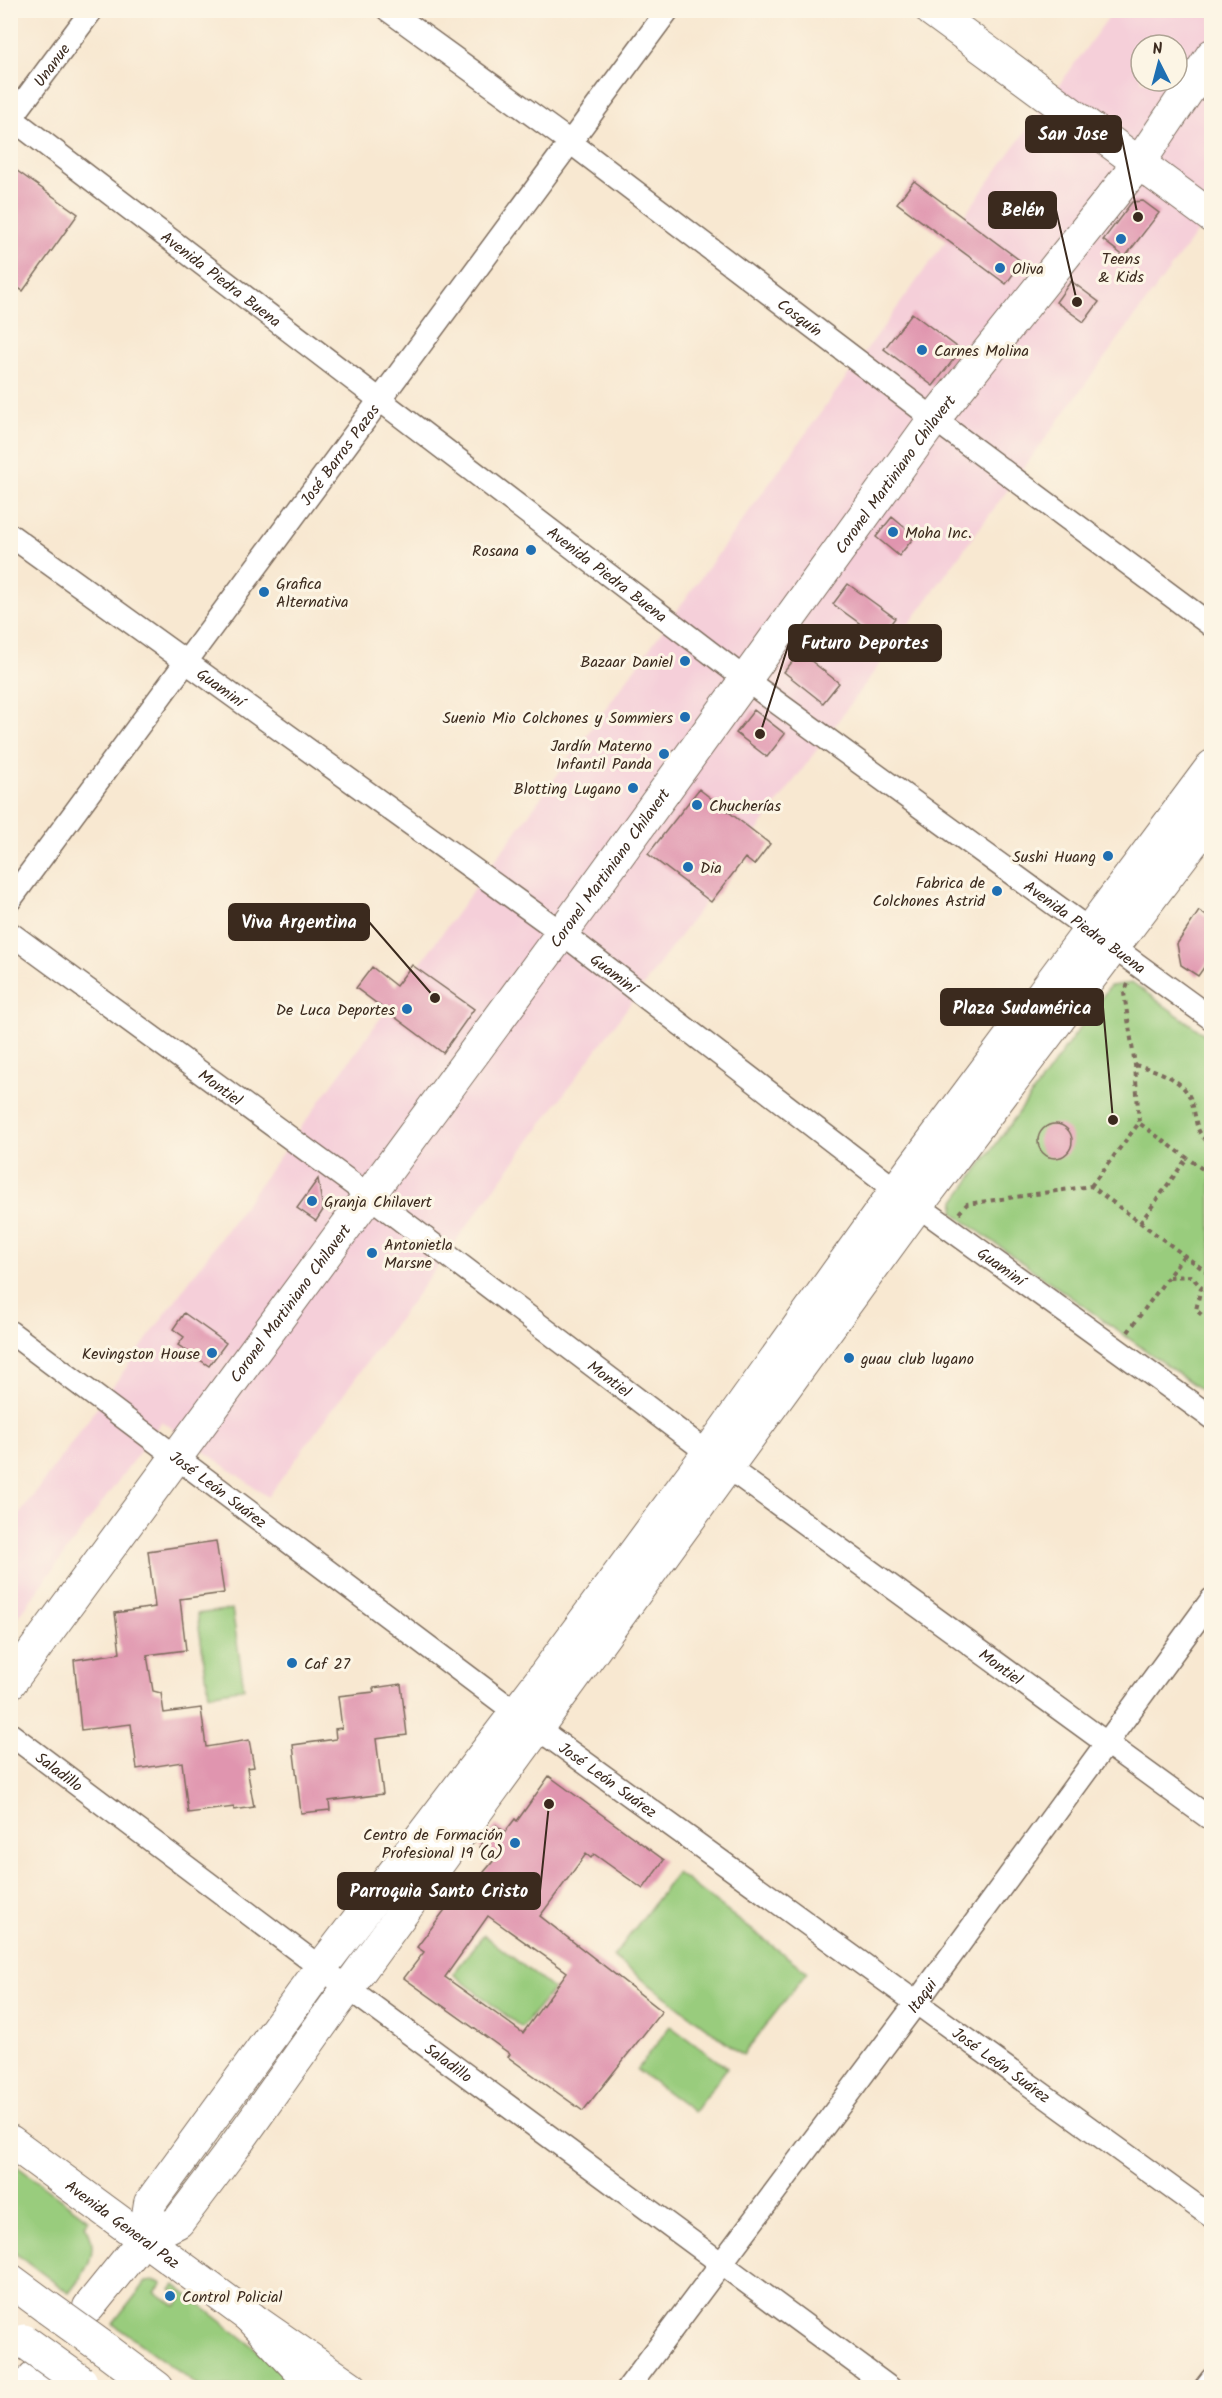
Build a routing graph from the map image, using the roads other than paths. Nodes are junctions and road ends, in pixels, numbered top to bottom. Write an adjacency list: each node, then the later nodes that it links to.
1 (92, 10): 6 (street, Unanue)
2 (388, 10): 7 (street, Cosquín)
3 (668, 10): 7 (street, José Barros Pazos)
4 (931, 10): 8 (street)
5 (1212, 55): 8 (street, Coronel Martiniano Chilavert)
6 (11, 118): 10 (street, Avenida Piedra Buena)
7 (570, 142): 10 (street, José Barros Pazos); 11 (street, Cosquín)
8 (1138, 163): 9 (street); 11 (street, Coronel Martiniano Chilavert)
9 (1212, 218)
10 (380, 400): 14 (street, José Barros Pazos); 15 (street, Avenida Piedra Buena)
11 (934, 419): 13 (street, Cosquín); 15 (street, Coronel Martiniano Chilavert)
12 (10, 535): 14 (street, Guaminí)
13 (1212, 626)
14 (188, 662): 18 (street, José Barros Pazos); 20 (street, Guaminí)
15 (746, 680): 20 (street, Coronel Martiniano Chilavert); 21 (street, Avenida Piedra Buena)
16 (1212, 766): 21 (street)
17 (1212, 817): 21 (street)
18 (10, 900)
19 (10, 933): 23 (street, Montiel)
20 (562, 933): 23 (street, Coronel Martiniano Chilavert); 24 (street, Guaminí)
21 (1113, 947): 22 (street, Avenida Piedra Buena); 24 (street)
22 (1212, 1019)
23 (368, 1195): 27 (street, Coronel Martiniano Chilavert); 28 (street, Montiel)
24 (907, 1197): 26 (street, Guaminí); 28 (street)
25 (10, 1332): 27 (street, José León Suárez)
26 (1212, 1418)
27 (176, 1455): 30 (street, Coronel Martiniano Chilavert); 31 (street, José León Suárez)
28 (718, 1460): 31 (street); 33 (street, Montiel)
29 (1212, 1599): 33 (street, Itaqui)
30 (10, 1683)
31 (526, 1721): 35 (street); 36 (street); 37 (street, José León Suárez)
32 (10, 1734): 35 (street, Saladillo)
33 (1107, 1743): 34 (street, Montiel); 37 (street, Itaqui)
34 (1212, 1820)
35 (321, 1968): 36 (street, Saladillo); 40 (street)
36 (348, 1988): 40 (street); 41 (street, Saladillo)
37 (917, 2002): 39 (street, José León Suárez); 41 (street, Itaqui)
38 (10, 2141): 40 (street, Avenida General Paz)
39 (1212, 2217)
40 (144, 2239): 43 (street); 44 (street, Avenida General Paz)
41 (719, 2264): 51 (street, Itaqui); 52 (street, Saladillo)
42 (10, 2280): 48 (highway, bridge)
43 (89, 2307)
44 (251, 2318): 49 (highway); 50 (street, Avenida General Paz)
45 (17, 2336): 47 (highway, bridge)
46 (1212, 2379): 53 (street)
47 (85, 2385)
48 (157, 2388)
49 (317, 2388)
50 (352, 2388)
51 (628, 2388)
52 (890, 2388)
53 (1205, 2388)

